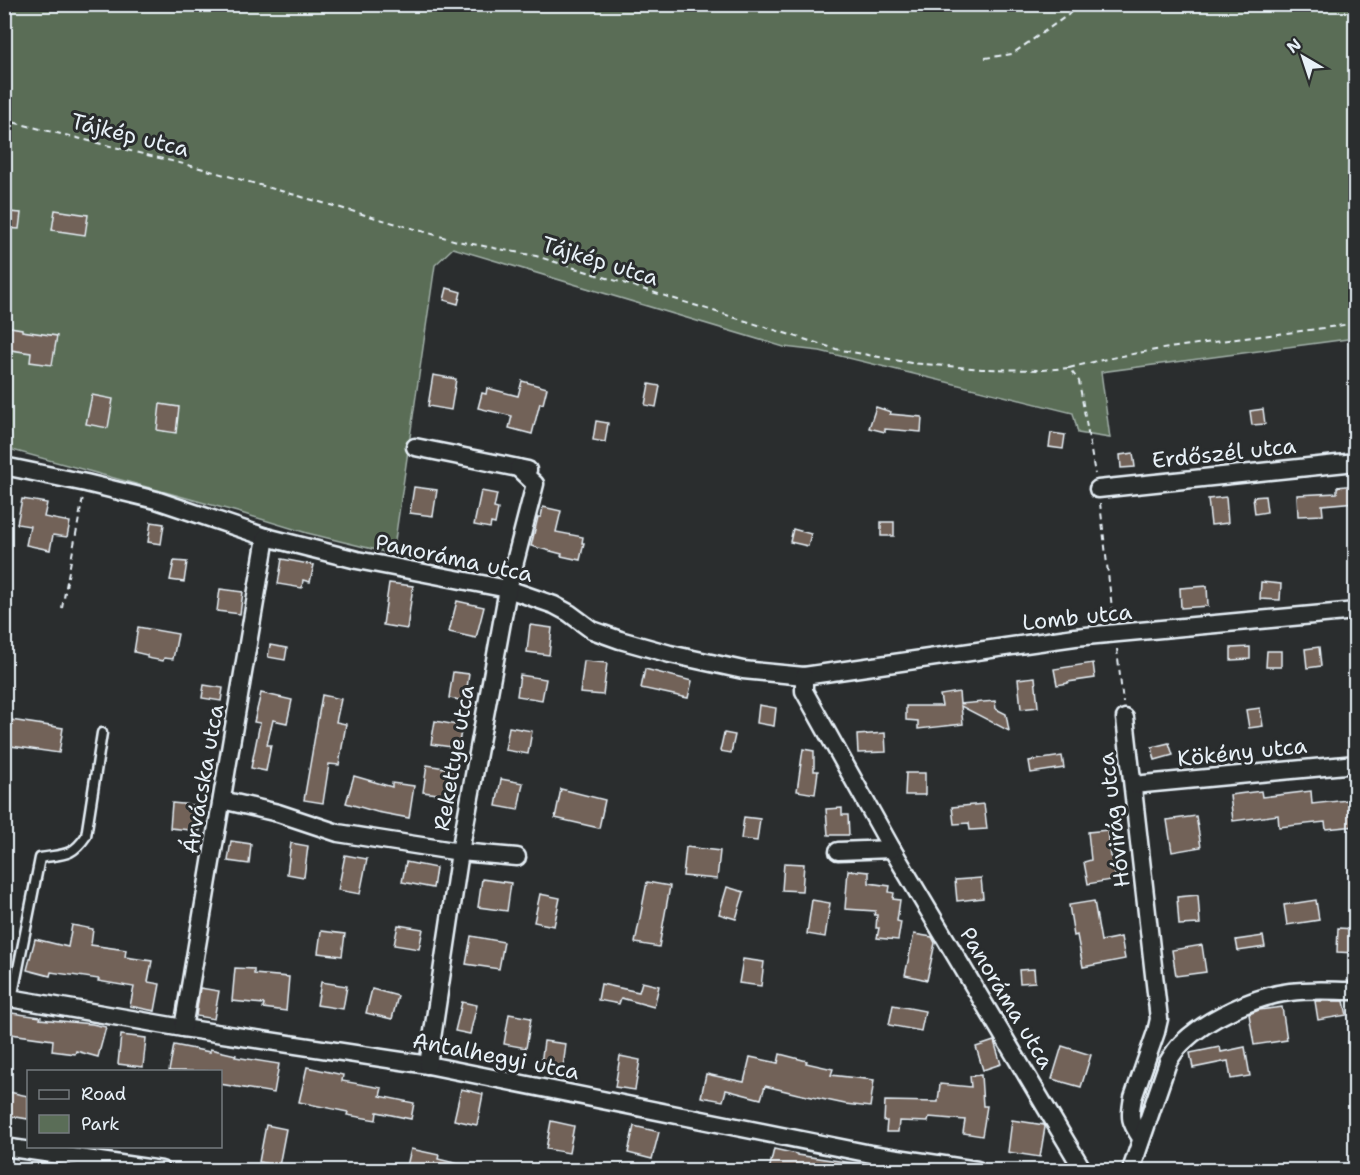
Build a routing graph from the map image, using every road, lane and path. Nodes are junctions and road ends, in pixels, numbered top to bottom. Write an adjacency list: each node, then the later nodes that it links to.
1 (1078, 4): 2 (path)
2 (985, 58)
3 (4, 120): 5 (path, Tájkép utca)
4 (1356, 323): 5 (path, Tájkép utca)
5 (1069, 368): 12 (path)
6 (415, 447): 9 (street)
7 (1356, 462): 12 (street, Erdőszél utca)
8 (4, 466): 11 (street, Panoráma utca)
9 (518, 468): 10 (street); 14 (street, Rekettye utca)
10 (538, 472)
11 (86, 483): 13 (street, Panoráma utca); 15 (path)
12 (1098, 489): 17 (path, Hóvirág utca)
13 (266, 537): 14 (street, Panoráma utca); 23 (street, Árvácska utca)
14 (508, 589): 18 (street, Panoráma utca); 26 (street, Rekettye utca)
15 (62, 608)
16 (1356, 611): 17 (street, Lomb utca)
17 (1115, 635): 18 (street, Lomb utca); 19 (path, Hóvirág utca)
18 (804, 676): 24 (street, Panoráma utca)
19 (1125, 718): 22 (street, Hóvirág utca)
20 (102, 733): 29 (lane)
21 (1356, 764): 22 (street, Kökény utca)
22 (1132, 786): 32 (street, Hóvirág utca)
23 (222, 800): 26 (street); 30 (street, Árvácska utca)
24 (892, 849): 25 (street); 36 (street, Panoráma utca)
25 (838, 851)
26 (460, 852): 27 (street); 31 (street, Rekettye utca)
27 (517, 857)
28 (1356, 991): 32 (street)
29 (8, 998): 30 (street, Antalhegyi utca)
30 (183, 1028): 31 (street, Antalhegyi utca)
31 (428, 1065): 35 (street, Antalhegyi utca)
32 (1142, 1138): 37 (street)
33 (4, 1147): 34 (street)
34 (161, 1170)
35 (976, 1170)
36 (1083, 1170)
37 (1131, 1170)

